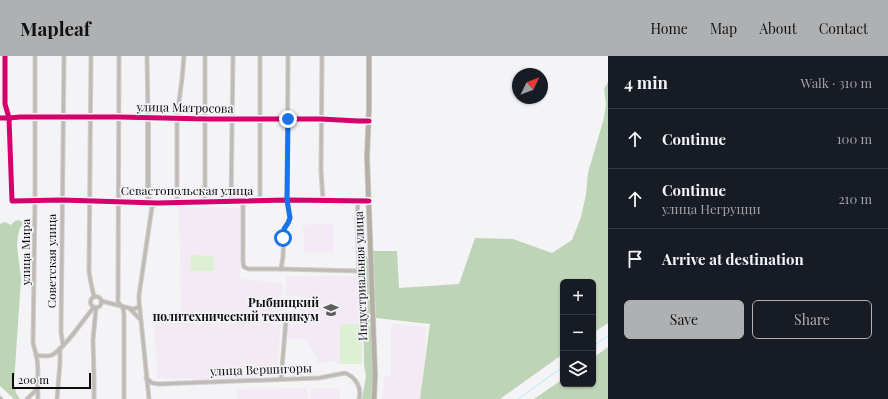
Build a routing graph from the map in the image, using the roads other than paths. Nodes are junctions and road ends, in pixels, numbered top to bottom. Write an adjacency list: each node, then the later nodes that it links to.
1 (5, 56): 20 (street)
2 (35, 56): 14 (street, улица Мира)
3 (64, 56): 15 (street, Советская улица)
4 (91, 56): 16 (street)
5 (119, 56): 17 (street)
6 (147, 56): 18 (street)
7 (184, 56): 21 (street)
8 (205, 56): 24 (street)
9 (233, 56): 22 (street)
10 (260, 56): 25 (street)
11 (288, 56): 26 (street)
12 (322, 56): 23 (street)
13 (369, 56): 27 (main road, Индустриальная улица)
14 (35, 117): 15 (street, улица Матросова); 20 (street, улица Матросова); 28 (street, улица Мира)
15 (63, 117): 16 (street, улица Матросова); 29 (street, Советская улица)
16 (91, 117): 17 (street, улица Матросова); 30 (street)
17 (119, 117): 18 (street, улица Матросова); 33 (street)
18 (148, 117): 21 (street, улица Матросова); 37 (street)
19 (0, 118): 20 (street, улица Матросова)
20 (8, 118): 28 (street, Севастопольская улица)
21 (177, 118): 24 (street, улица Матросова); 38 (street)
22 (231, 118): 24 (street, улица Матросова); 25 (street, улица Матросова); 40 (street)
23 (321, 118): 26 (street, улица Матросова); 27 (street, улица Матросова); 32 (street)
24 (205, 119): 39 (street)
25 (260, 119): 26 (street, улица Матросова); 34 (street)
26 (288, 119): 31 (street)
27 (369, 121): 36 (main road, Индустриальная улица)
28 (35, 200): 29 (street, Севастопольская улица); 54 (street, улица Мира)
29 (62, 200): 30 (street, Севастопольская улица); 53 (street, Советская улица)
30 (91, 200): 33 (street, Севастопольская улица); 45 (street)
31 (287, 200): 32 (street, Севастопольская улица); 34 (street, Севастопольская улица); 44 (street)
32 (323, 200): 35 (street, Севастопольская улица)
33 (119, 201): 37 (street, Севастопольская улица); 47 (street)
34 (260, 201): 41 (street, Севастопольская улица)
35 (358, 201): 36 (street, Севастопольская улица); 44 (street)
36 (369, 201): 65 (main road, Индустриальная улица)
37 (151, 202): 42 (street, Севастопольская улица); 43 (street)
38 (177, 202): 39 (street, Севастопольская улица); 42 (street, Севастопольская улица)
39 (206, 202): 40 (street, Севастопольская улица)
40 (231, 202): 41 (street, Севастопольская улица)
41 (243, 202): 44 (street)
42 (157, 203): 43 (street)
43 (152, 207): 48 (street)
44 (281, 270)
45 (94, 297): 46 (street); 49 (street)
46 (102, 302): 47 (street); 49 (street)
47 (122, 306): 50 (street); 62 (street)
48 (139, 306): 50 (street); 51 (street)
49 (95, 307): 53 (street); 61 (street)
50 (128, 308): 51 (street)
51 (141, 319): 55 (street)
52 (289, 320): 56 (street)
53 (62, 346): 54 (street); 60 (street, Советская улица)
54 (36, 355): 57 (street, улица Мира)
55 (146, 378): 56 (street, улица Вершигоры); 63 (street)
56 (281, 379): 64 (street, улица Вершигоры)
57 (38, 389): 58 (street); 59 (street, улица Мира)
58 (27, 399)
59 (38, 399)
60 (57, 399)
61 (94, 399)
62 (124, 399)
63 (148, 399)
64 (359, 399)
65 (374, 399)

